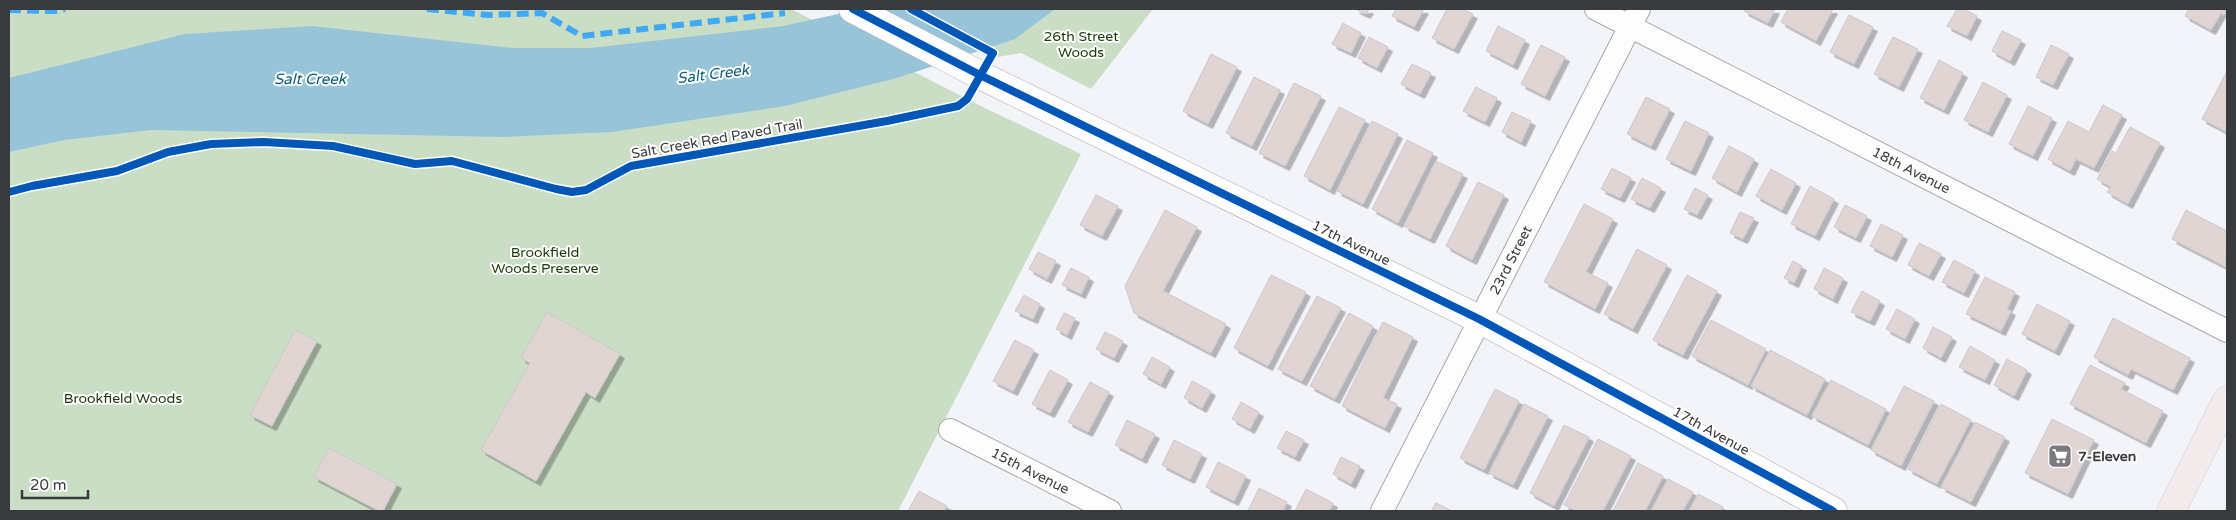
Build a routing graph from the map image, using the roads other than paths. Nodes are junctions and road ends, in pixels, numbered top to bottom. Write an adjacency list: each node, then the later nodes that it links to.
1 (853, 9): 4 (street, 17th Avenue)
2 (1596, 9): 3 (street, 18th Avenue)
3 (1635, 18): 4 (street, 23rd Street); 5 (street, 18th Avenue)
4 (1479, 319): 9 (street, 23rd Street); 10 (street, 17th Avenue)
5 (2227, 331)
6 (2227, 400): 11 (main road)
7 (950, 430): 8 (street, 15th Avenue)
8 (1110, 511)
9 (1382, 511)
10 (1832, 511)
11 (2171, 511)

